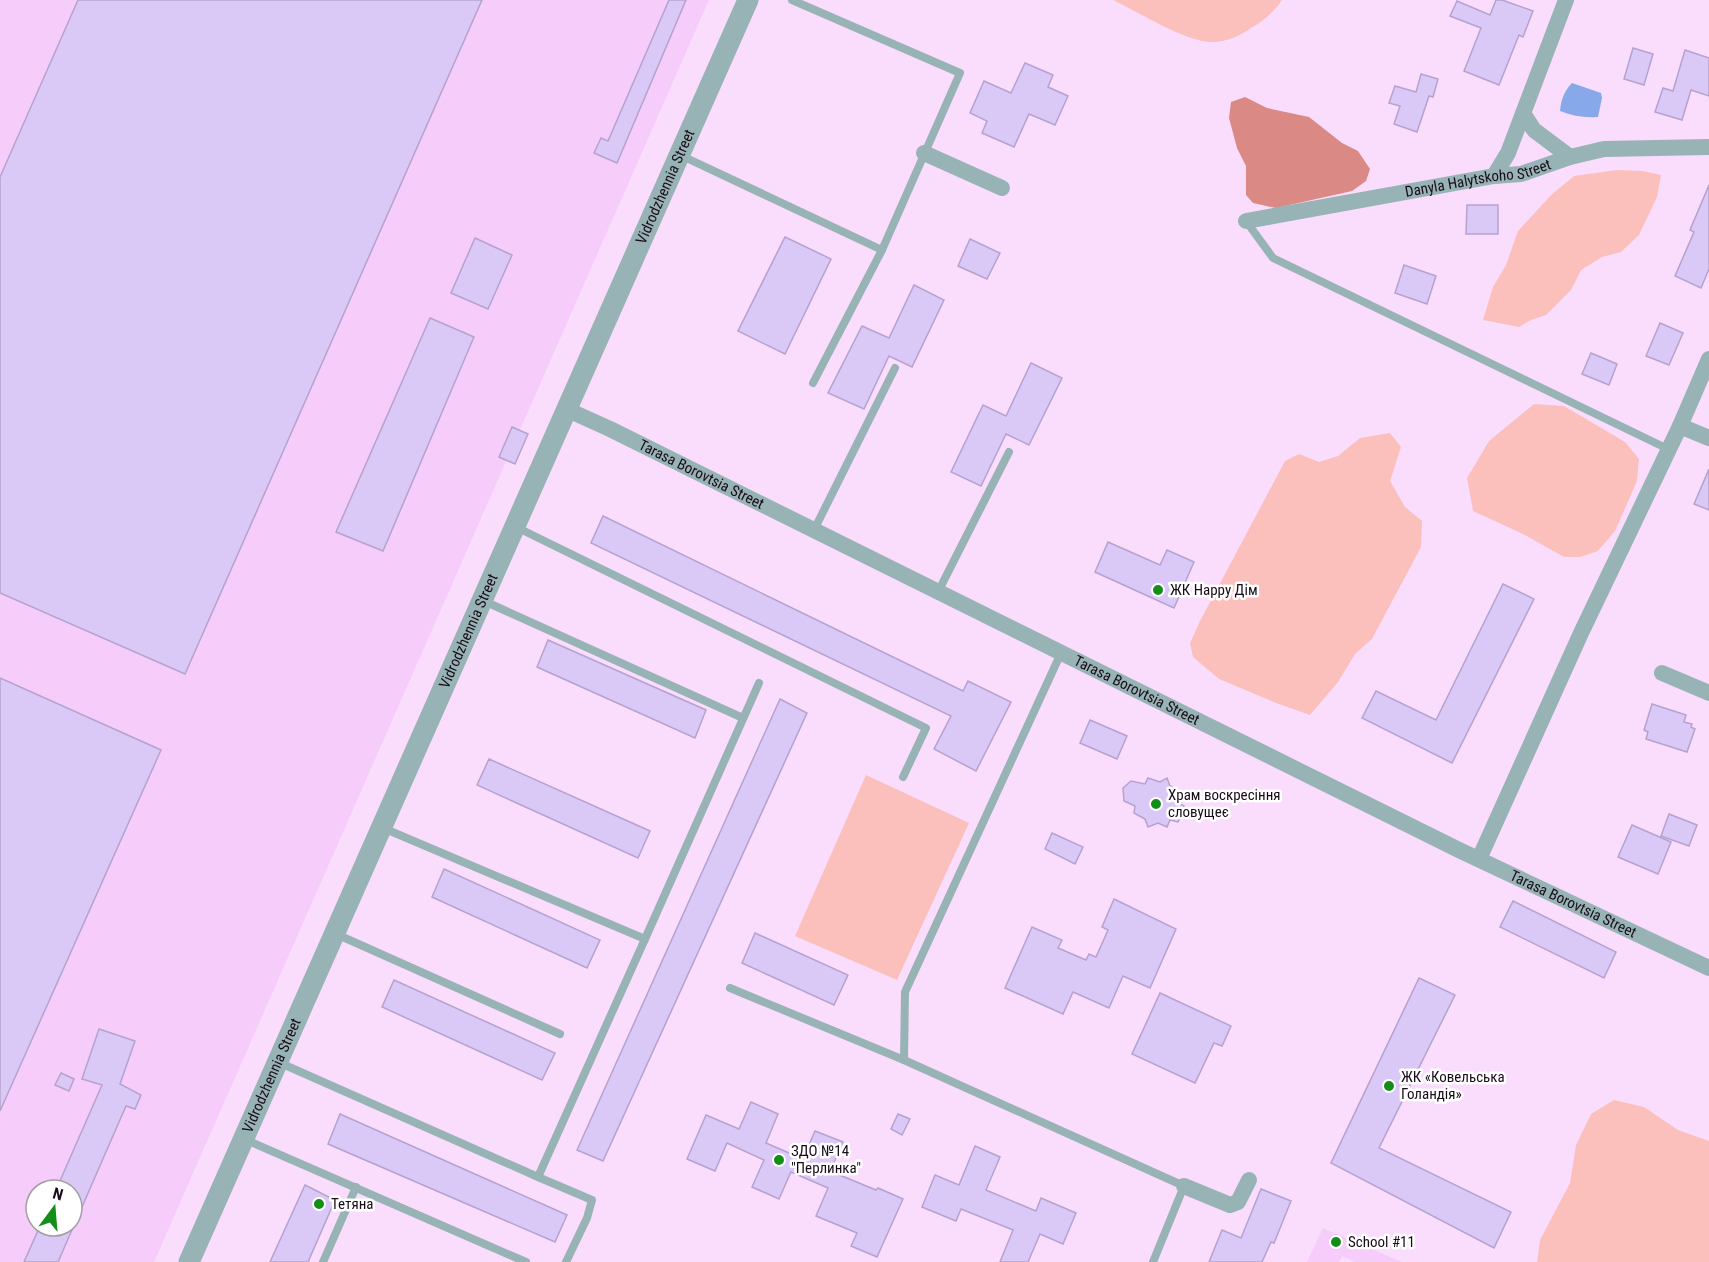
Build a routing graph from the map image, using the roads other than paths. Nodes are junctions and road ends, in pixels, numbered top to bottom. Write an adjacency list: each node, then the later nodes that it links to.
1 (748, 0): 7 (street, Vidrodzhennia Street)
2 (792, 0): 6 (lane)
3 (1566, 0): 4 (street)
4 (1523, 113): 8 (street); 9 (street)
5 (1709, 147): 8 (street, Danyla Halytskoho Street)
6 (924, 153): 10 (street); 12 (lane)
7 (679, 155): 12 (lane); 16 (street, Vidrodzhennia Street)
8 (1570, 157): 9 (street, Danyla Halytskoho Street)
9 (1494, 176): 11 (street, Danyla Halytskoho Street)
10 (1002, 188)
11 (1246, 220): 19 (lane)
12 (882, 250): 15 (lane)
13 (1709, 359): 17 (street)
14 (895, 368): 22 (lane)
15 (813, 383)
16 (568, 410): 21 (street, Vidrodzhennia Street); 22 (street, Tarasa Borovtsia Street)
17 (1680, 426): 18 (street); 19 (street)
18 (1709, 438)
19 (1668, 449): 32 (street)
20 (1009, 452): 23 (lane)
21 (514, 526): 24 (street, Vidrodzhennia Street); 30 (lane)
22 (814, 530): 23 (street, Tarasa Borovtsia Street)
23 (937, 592): 25 (street, Tarasa Borovtsia Street)
24 (481, 600): 29 (lane); 31 (street, Vidrodzhennia Street)
25 (1061, 653): 32 (street, Tarasa Borovtsia Street); 38 (lane)
26 (1662, 673): 28 (street)
27 (759, 683): 29 (lane)
28 (1709, 693)
29 (743, 718): 34 (lane)
30 (903, 777)
31 (382, 827): 33 (street, Vidrodzhennia Street); 34 (lane)
32 (1479, 859): 35 (street, Tarasa Borovtsia Street)
33 (335, 933): 37 (lane); 39 (street, Vidrodzhennia Street)
34 (645, 939): 41 (lane)
35 (1709, 968)
36 (730, 988): 38 (lane)
37 (560, 1034)
38 (904, 1060): 43 (lane)
39 (278, 1062): 40 (street, Vidrodzhennia Street); 41 (lane)
40 (244, 1138): 44 (lane); 45 (street, Vidrodzhennia Street)
41 (538, 1177): 48 (lane)
42 (1249, 1180): 43 (street)
43 (1184, 1186): 49 (lane)
44 (356, 1187): 46 (lane); 47 (lane)
45 (189, 1262)
46 (323, 1262)
47 (526, 1262)
48 (566, 1262)
49 (1153, 1262)

